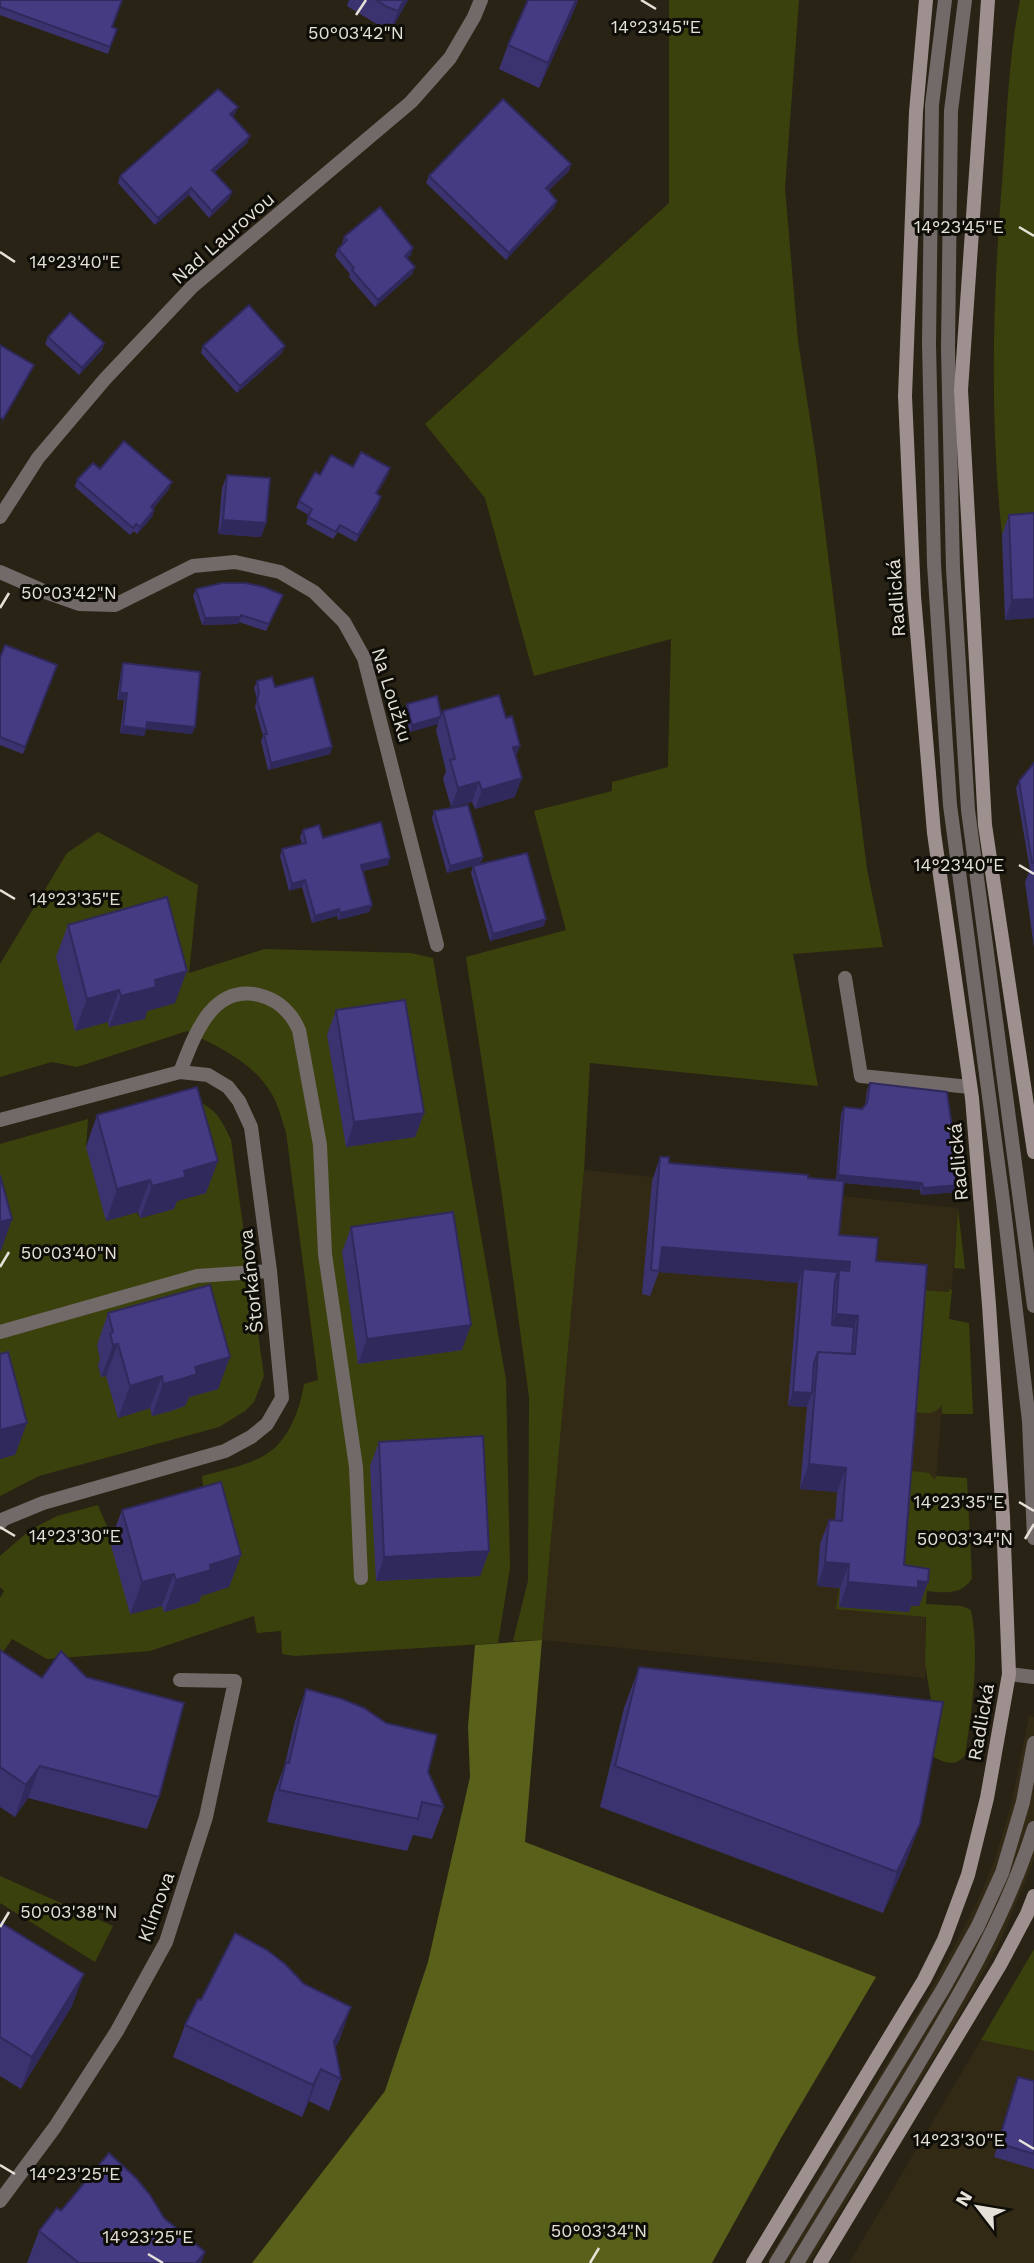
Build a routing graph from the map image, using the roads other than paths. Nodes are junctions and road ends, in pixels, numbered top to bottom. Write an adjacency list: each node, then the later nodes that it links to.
1 (481, 0): 6 (street, Nad Laurovou)
2 (926, 0): 11 (main road, Radlická)
3 (945, 0): 18 (street)
4 (965, 0): 15 (street)
5 (988, 0): 13 (main road)
6 (0, 517)
7 (0, 572): 8 (street, Na Loužku)
8 (437, 944)
9 (845, 978): 11 (street)
10 (180, 1072): 12 (street, Štorkánova); 14 (street, Štorkánova); 19 (street)
11 (970, 1087): 20 (main road, Radlická)
12 (0, 1120)
13 (1034, 1152)
14 (270, 1271): 16 (street); 17 (street, Štorkánova)
15 (1034, 1306)
16 (0, 1332)
17 (0, 1524)
18 (1034, 1538)
19 (360, 1578)
20 (1009, 1674): 21 (street); 27 (main road, Radlická)
21 (1034, 1677)
22 (180, 1680): 26 (street, Klímova)
23 (1034, 1743): 28 (street)
24 (1034, 1828): 29 (street)
25 (1034, 1896): 30 (main road)
26 (0, 2201)
27 (753, 2263)
28 (776, 2263)
29 (797, 2263)
30 (820, 2263)

